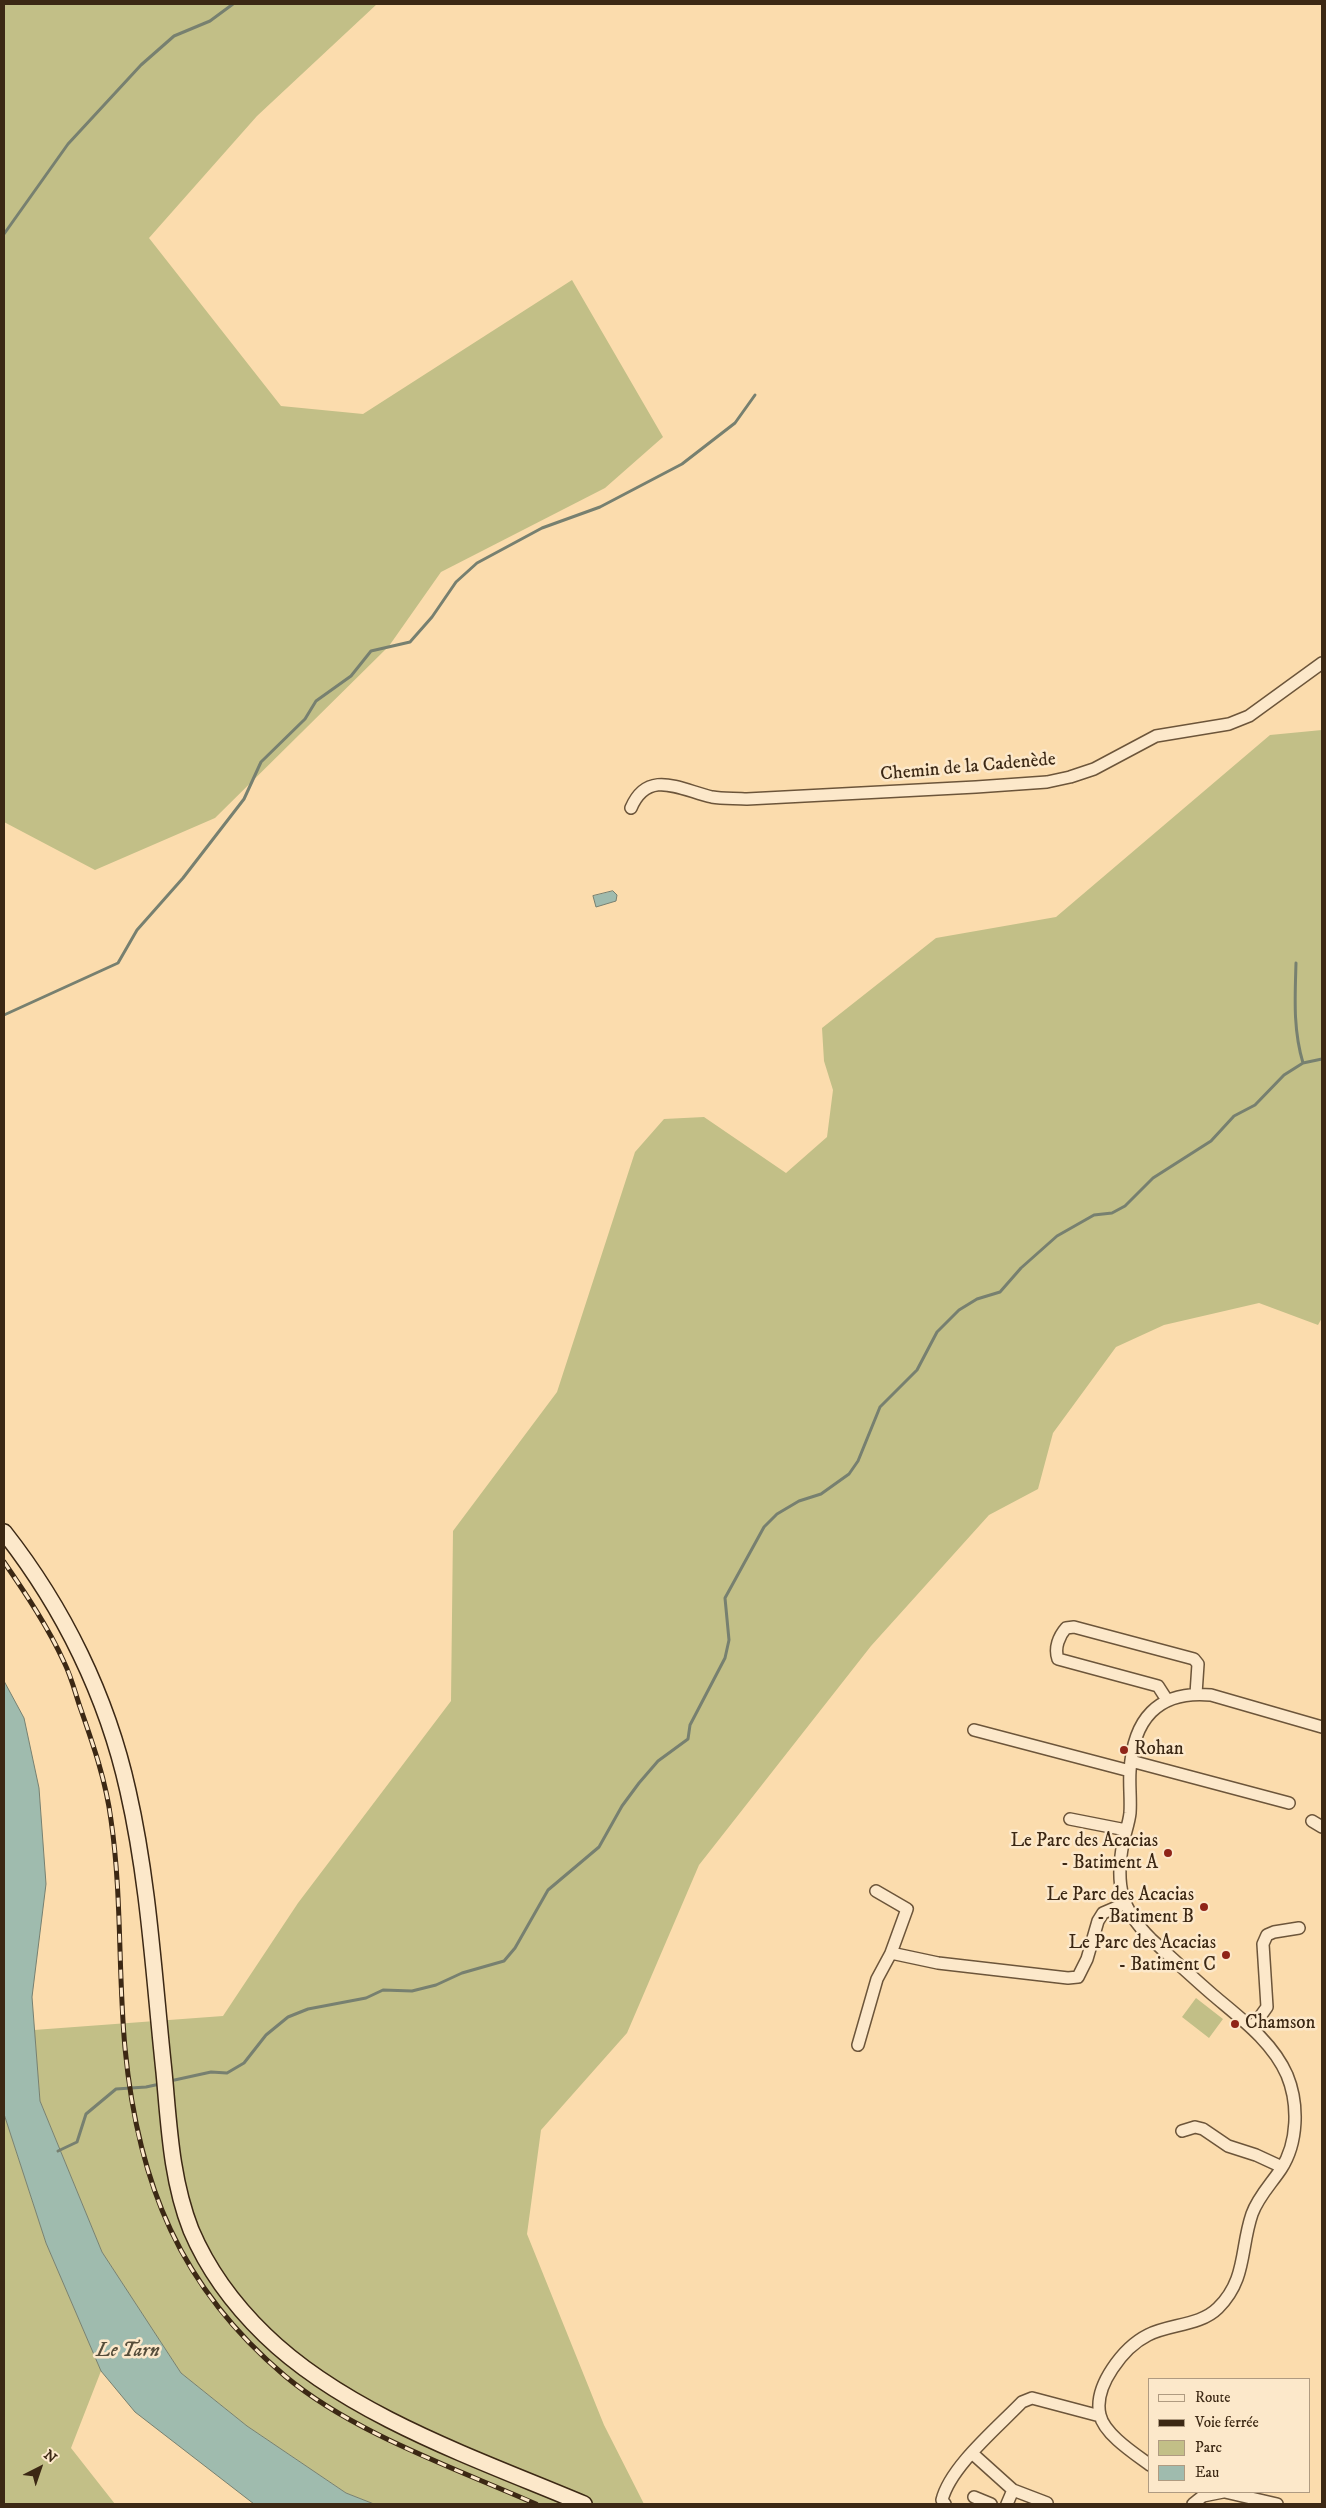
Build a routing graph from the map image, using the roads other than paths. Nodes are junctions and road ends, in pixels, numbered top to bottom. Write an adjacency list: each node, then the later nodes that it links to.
1 (1322, 663): 2 (street, Chemin de la Cadenède)
2 (631, 808)
3 (4, 1532): 28 (main road)
4 (1196, 1694): 5 (street); 5 (street); 6 (street)
5 (1167, 1700): 8 (street)
6 (1322, 1726)
7 (974, 1730): 8 (street)
8 (1130, 1766): 9 (street); 11 (street)
9 (1288, 1803)
10 (1070, 1819): 11 (street)
11 (1126, 1830): 13 (street)
12 (876, 1891): 15 (street)
13 (1124, 1904): 15 (street); 16 (street)
14 (1299, 1928): 16 (street)
15 (891, 1953): 17 (street)
16 (1252, 2028): 19 (street)
17 (858, 2045)
18 (1182, 2131): 19 (street)
19 (1282, 2167): 20 (street)
20 (1100, 2416): 21 (street); 22 (street)
21 (973, 2454): 23 (street); 29 (street)
22 (1148, 2464)
23 (1013, 2490): 27 (street); 31 (street)
24 (1228, 2493): 33 (street)
25 (1200, 2494): 32 (street)
26 (974, 2497): 30 (street)
27 (1047, 2503)
28 (584, 2504)
29 (945, 2504)
30 (991, 2504)
31 (1007, 2504)
32 (1193, 2504)
33 (1277, 2504)

